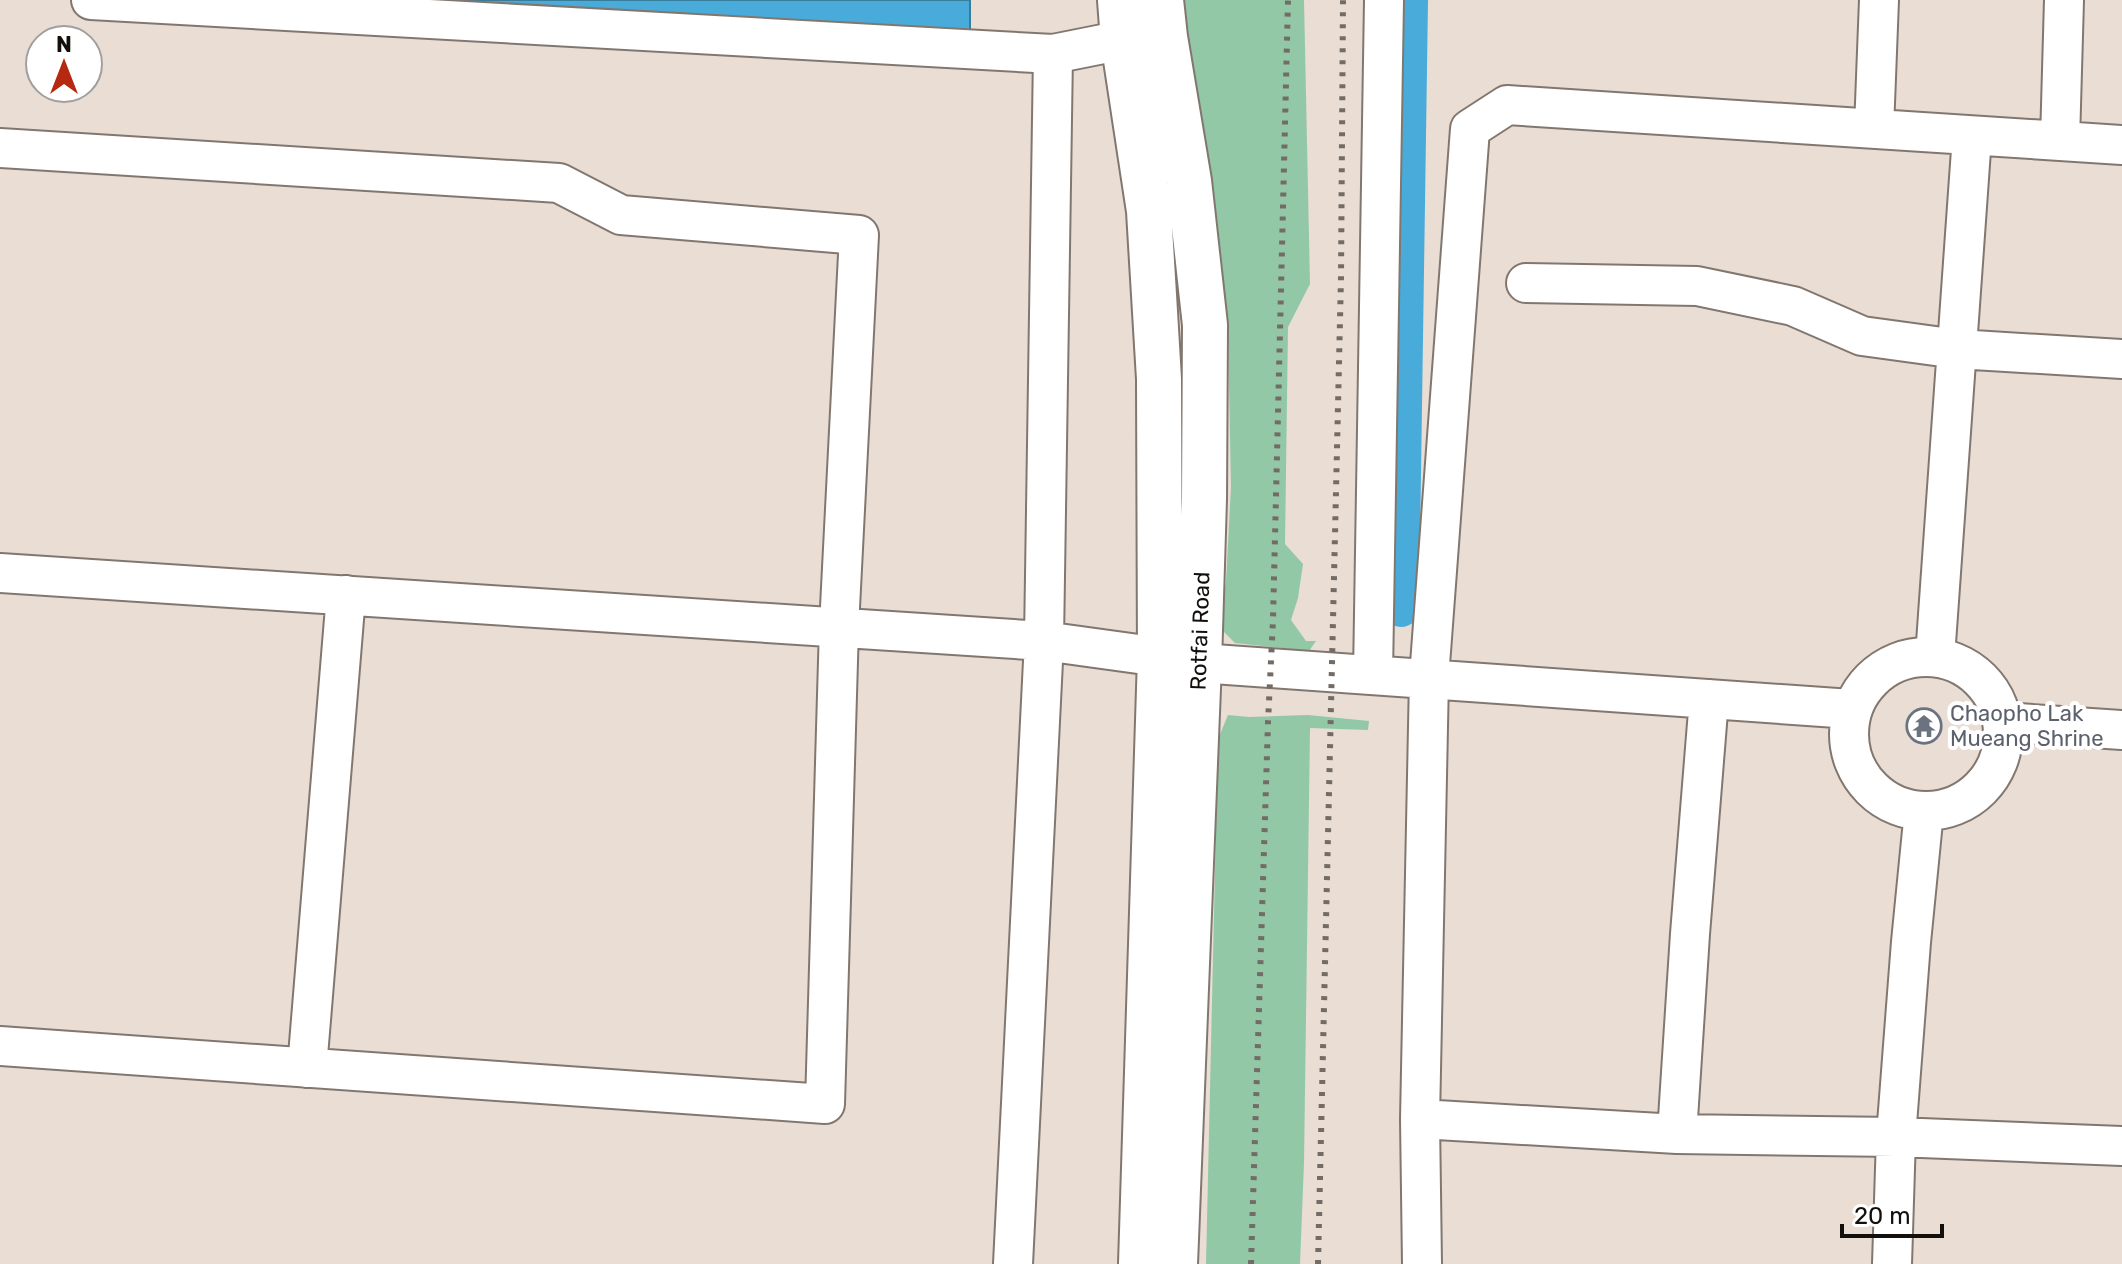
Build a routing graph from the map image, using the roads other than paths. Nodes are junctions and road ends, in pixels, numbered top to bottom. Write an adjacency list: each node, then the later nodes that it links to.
1 (91, 0): 7 (street)
2 (1161, 0): 21 (main road, Rotfai Road)
3 (1384, 0): 22 (street)
4 (1879, 0): 8 (street)
5 (2064, 0): 10 (street)
6 (1122, 20): 7 (street); 21 (main road, Rotfai Road)
7 (1053, 54): 19 (street)
8 (1874, 129): 9 (street); 23 (street)
9 (1972, 136): 10 (street); 14 (street)
10 (2060, 141): 11 (street)
11 (2122, 145)
12 (0, 148): 18 (street)
13 (1526, 283): 14 (street)
14 (1957, 349): 15 (street); 20 (street)
15 (2122, 359)
16 (0, 573): 17 (street)
17 (346, 595): 18 (street); 30 (street)
18 (839, 627): 19 (street); 30 (street)
19 (1044, 641): 21 (street); 35 (street)
20 (1935, 657): 25 (street); 26 (street)
21 (1180, 660): 22 (street); 36 (main road, Rotfai Road); 37 (main road, Rotfai Road)
22 (1373, 675): 23 (street)
23 (1429, 678): 24 (street); 31 (street)
24 (1709, 699): 25 (street); 32 (street)
25 (1851, 709): 28 (street)
26 (2003, 722): 27 (street); 28 (street)
27 (2122, 730)
28 (1924, 811): 33 (street)
29 (0, 1046): 30 (street)
30 (307, 1068)
31 (1420, 1119): 32 (street); 38 (street)
32 (1677, 1134): 33 (street)
33 (1896, 1137): 34 (street); 39 (street)
34 (2122, 1146)
35 (1013, 1264)
36 (1141, 1264)
37 (1175, 1264)
38 (1422, 1264)
39 (1892, 1264)

